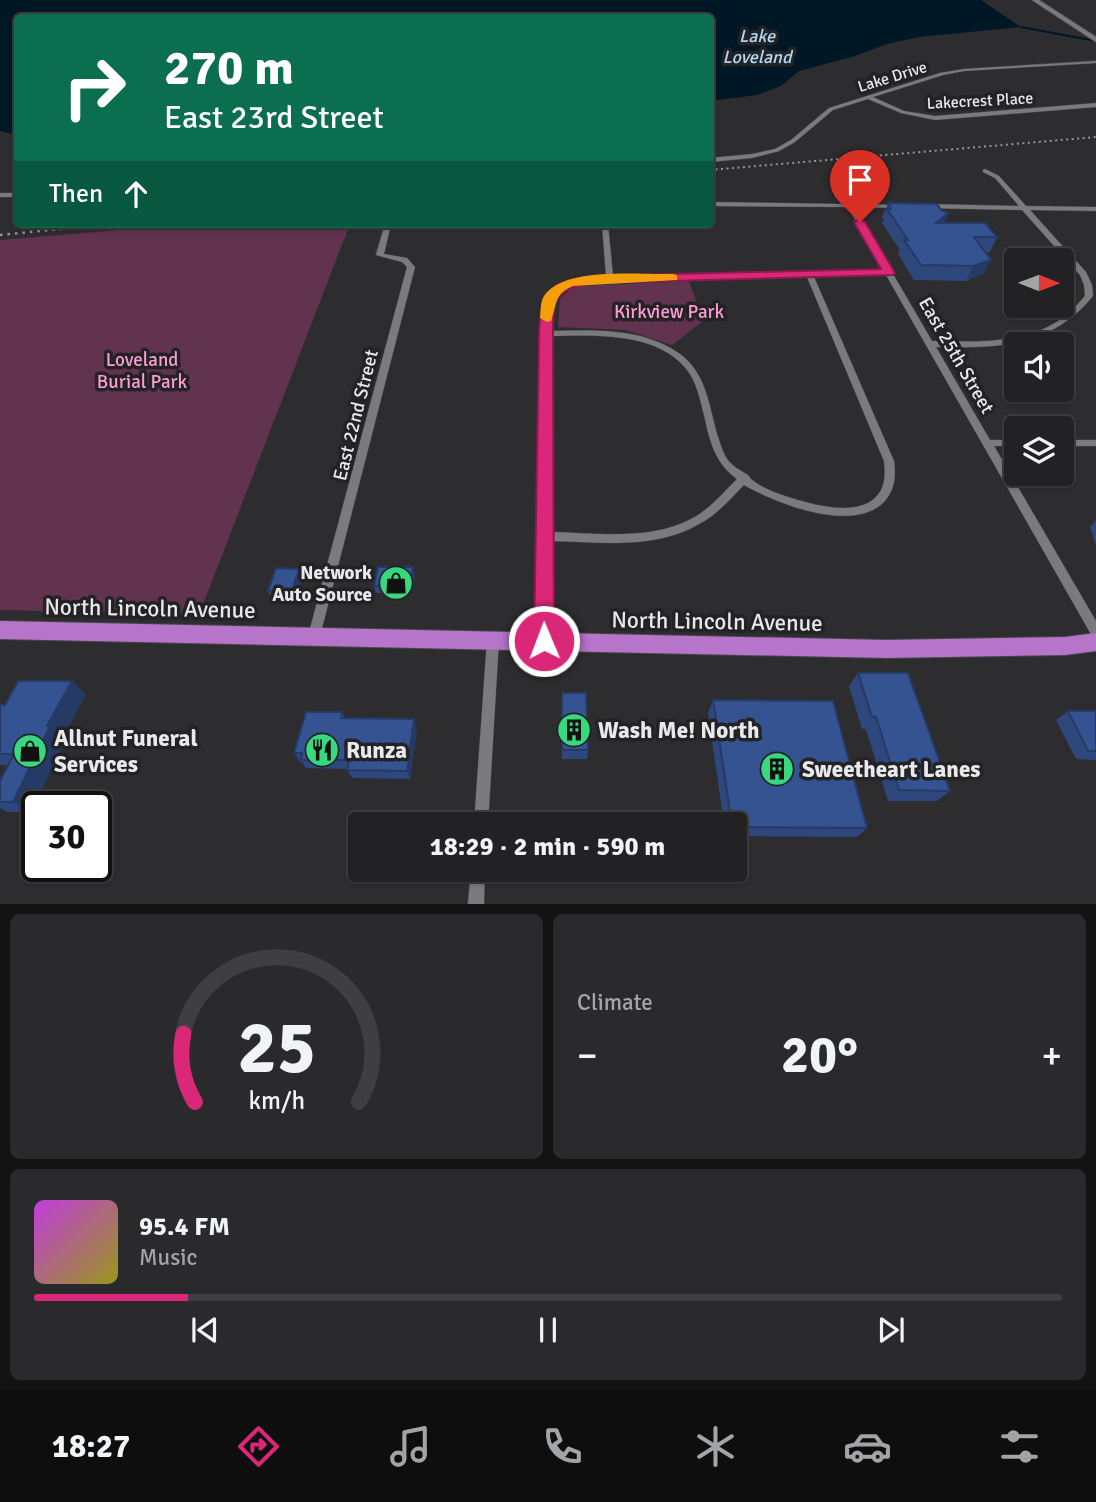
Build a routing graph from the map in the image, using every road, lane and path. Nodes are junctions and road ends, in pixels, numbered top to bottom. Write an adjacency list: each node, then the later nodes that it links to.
1 (1035, 0): 2 (main road)
2 (1094, 39)
3 (1096, 62): 4 (street, Lake Drive)
4 (868, 97): 5 (street, Lakecrest Place); 6 (street, Lake Drive)
5 (1096, 104)
6 (714, 160)
7 (985, 171): 12 (street)
8 (714, 204): 9 (street)
9 (850, 205): 10 (street); 16 (street, East 25th Street)
10 (903, 206)
11 (917, 206): 12 (street)
12 (1023, 208): 13 (street); 20 (street)
13 (1096, 209)
14 (387, 228): 29 (street, East 22nd Street)
15 (605, 228): 18 (street)
16 (889, 273): 17 (street); 20 (street, East 25th Street)
17 (810, 275): 18 (street); 25 (street)
18 (610, 279): 19 (street)
19 (546, 334): 25 (street); 26 (street)
20 (930, 344): 21 (street, East 25th Street)
21 (987, 443): 22 (street); 28 (street, East 25th Street)
22 (1004, 443)
23 (1074, 443): 24 (street)
24 (1096, 443)
25 (744, 478): 26 (street)
26 (544, 536): 31 (street)
27 (0, 630): 29 (highway, North Lincoln Avenue)
28 (1096, 632)
29 (314, 636): 30 (highway, North Lincoln Avenue)
30 (493, 640): 31 (highway, North Lincoln Avenue); 33 (street)
31 (544, 641): 32 (highway, North Lincoln Avenue)
32 (1096, 642)
33 (482, 812)
34 (477, 882): 35 (street)
35 (476, 904)

